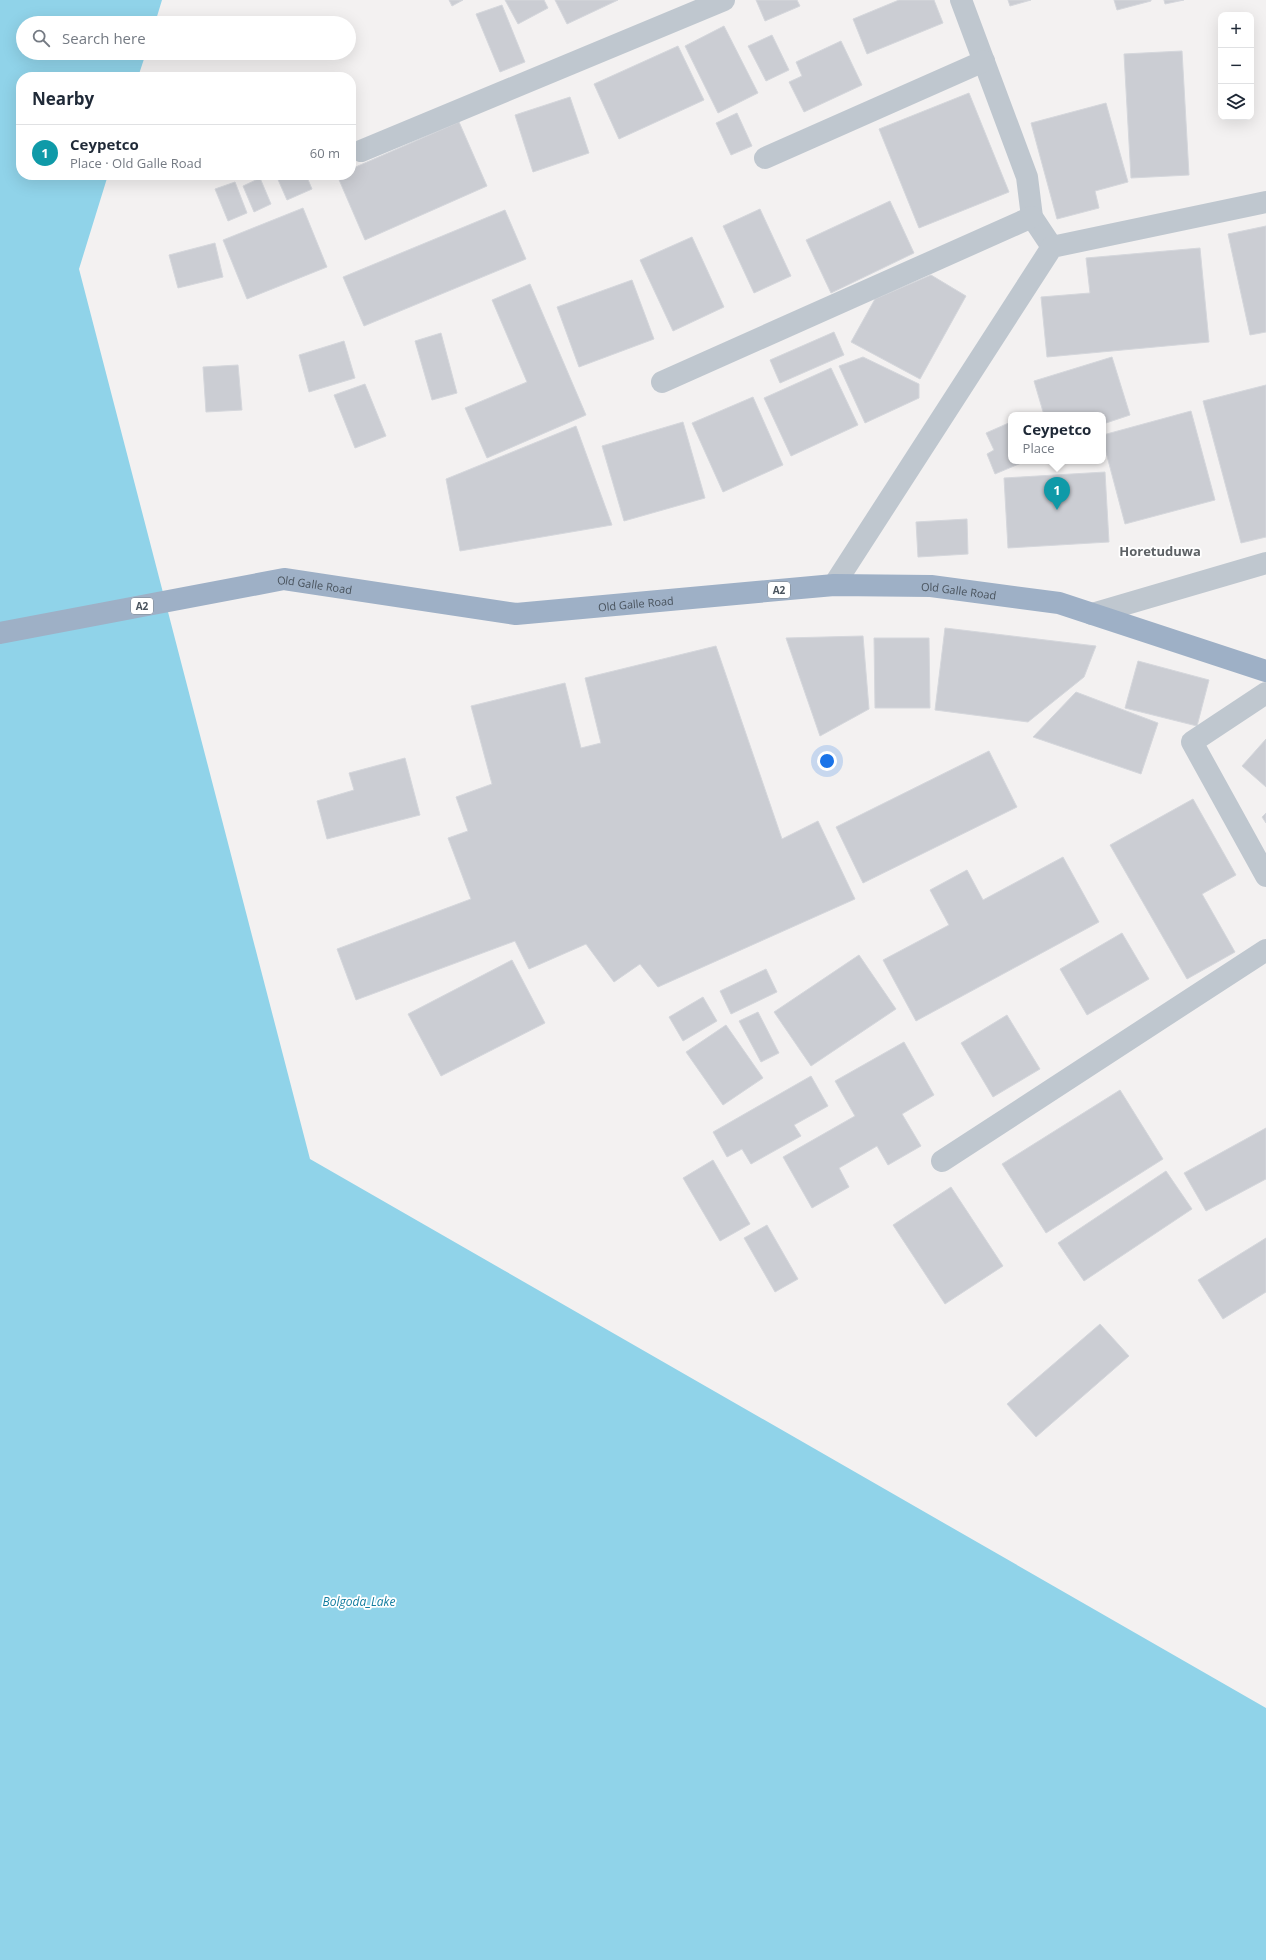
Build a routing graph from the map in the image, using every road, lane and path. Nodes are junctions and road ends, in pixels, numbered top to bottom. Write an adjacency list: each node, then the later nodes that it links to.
1 (724, 0): 4 (street)
2 (961, 0): 3 (street)
3 (984, 61): 5 (street); 7 (street)
4 (361, 151)
5 (765, 158)
6 (1266, 202): 8 (street)
7 (1032, 216): 8 (street); 9 (street)
8 (1052, 247): 11 (street)
9 (662, 382)
10 (1266, 563): 12 (street)
11 (834, 585): 12 (highway, Old Galle Road / A2); 13 (highway, Old Galle Road / A2)
12 (1092, 614): 14 (highway, Old Galle Road / A2)
13 (0, 633)
14 (1266, 671)
15 (1266, 693): 16 (street)
16 (1266, 876)
17 (1266, 950): 18 (street)
18 (942, 1161)

